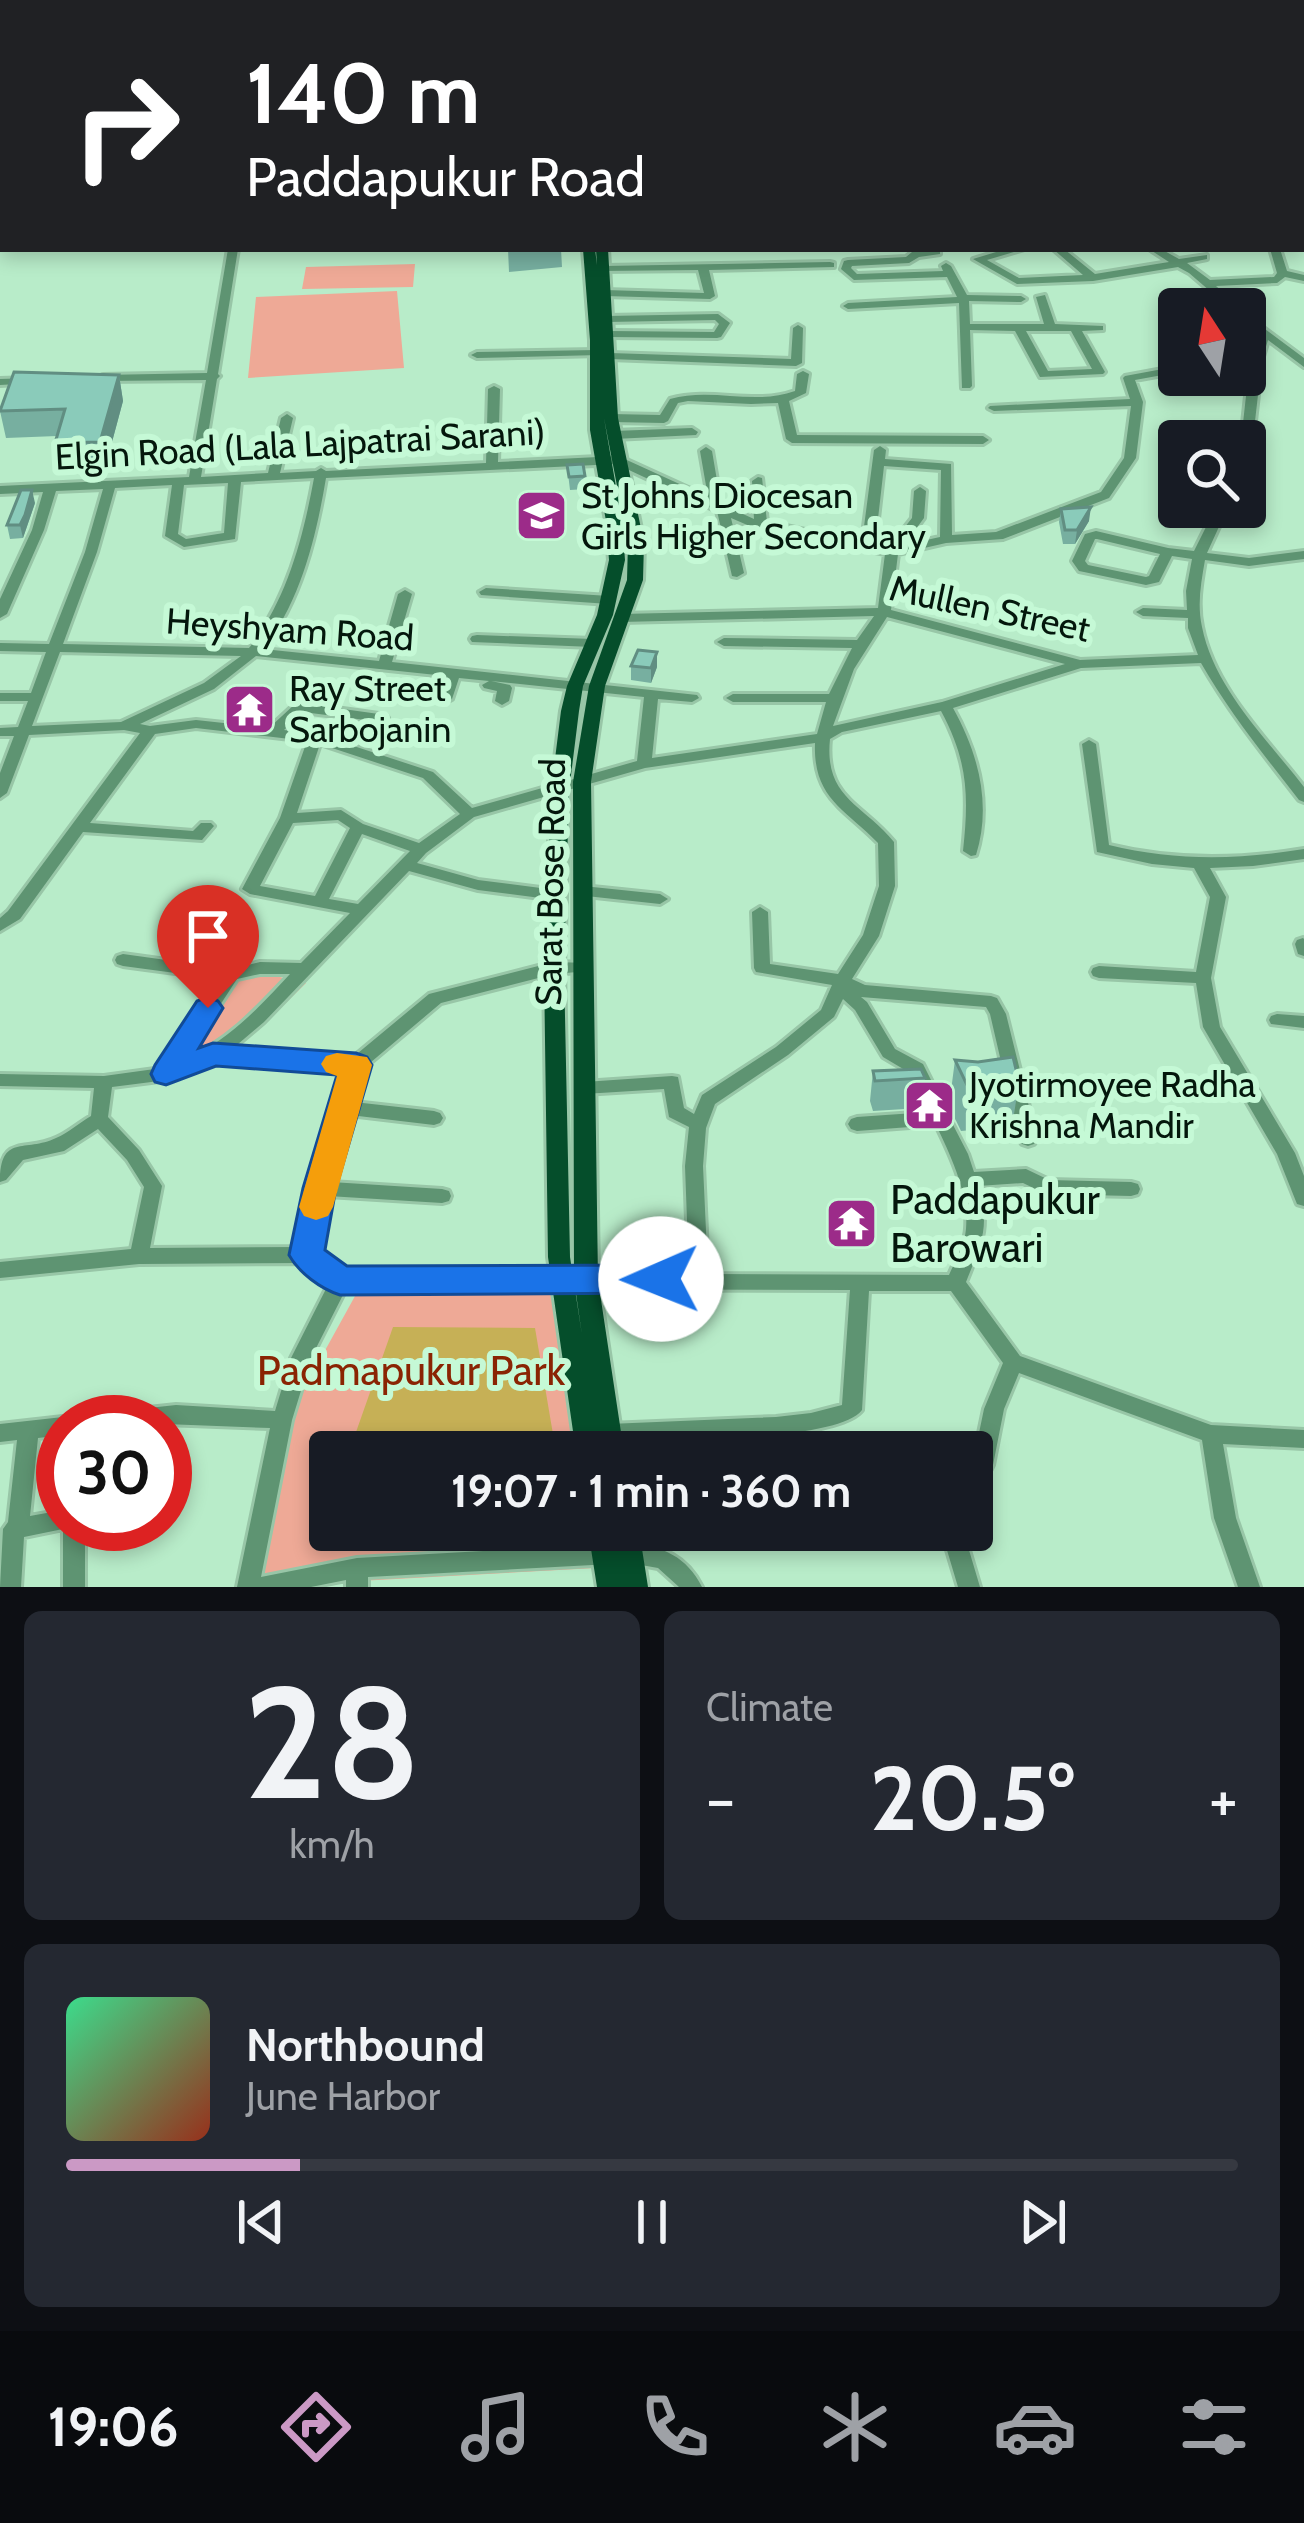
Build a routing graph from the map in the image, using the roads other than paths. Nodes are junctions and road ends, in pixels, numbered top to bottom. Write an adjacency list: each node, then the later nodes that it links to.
1 (233, 252): 39 (street)
2 (589, 252): 34 (main road)
3 (602, 252): 13 (main road, Sarat Bose Road)
4 (926, 252): 16 (street)
5 (936, 252): 16 (street)
6 (1007, 252): 17 (street)
7 (1062, 252): 17 (street)
8 (1159, 252): 12 (street)
9 (1276, 252): 15 (street)
10 (1208, 261): 12 (street)
11 (830, 265): 14 (street)
12 (1183, 265): 17 (street); 19 (street)
13 (604, 268): 14 (street); 21 (main road, Sarat Bose Road)
14 (703, 268): 21 (street)
15 (1282, 273): 18 (street); 19 (street)
16 (951, 274): 23 (street)
17 (1093, 278)
18 (1304, 278)
19 (1209, 283): 20 (street)
20 (1214, 288)
21 (605, 293): 26 (main road, Sarat Bose Road)
22 (1041, 297): 29 (street)
23 (964, 298): 24 (street); 25 (street); 27 (street)
24 (1021, 298)
25 (848, 303)
26 (615, 326): 26 (street); 34 (main road, Sarat Bose Road)
27 (964, 327): 32 (street); 43 (street)
28 (798, 328): 34 (street)
29 (1051, 328): 30 (street); 32 (street)
30 (1075, 328): 31 (street); 32 (street)
31 (1099, 328)
32 (1021, 329)
33 (1266, 336): 36 (street)
34 (603, 354): 35 (street); 49 (main road, Sarat Bose Road); 54 (main road)
35 (477, 355)
36 (1304, 364)
37 (1158, 373): 46 (street)
38 (803, 374): 45 (street)
39 (214, 376): 40 (street); 59 (street)
40 (97, 378)
41 (38, 381): 42 (street)
42 (0, 382)
43 (966, 386)
44 (494, 389): 55 (street)
45 (783, 401): 49 (street); 52 (street)
46 (1137, 401): 47 (street); 68 (street)
47 (994, 408)
48 (286, 418): 57 (street)
49 (611, 418): 51 (main road, Sarat Bose Road)
50 (692, 433): 51 (street)
51 (614, 435): 54 (main road, Sarat Bose Road)
52 (983, 440)
53 (706, 451): 65 (street)
54 (610, 460): 55 (street, Elgin Road (Lala Lajpatrai Sarani)); 65 (street); 77 (main road); 82 (main road, Sarat Bose Road)
55 (493, 462): 56 (street, Elgin Road (Lala Lajpatrai Sarani))
56 (321, 472): 57 (street, Elgin Road (Lala Lajpatrai Sarani)); 89 (street)
57 (273, 476): 58 (street, Elgin Road (Lala Lajpatrai Sarani))
58 (235, 478): 59 (street, Elgin Road (Lala Lajpatrai Sarani)); 59 (street)
59 (187, 479): 61 (street, Elgin Road (Lala Lajpatrai Sarani))
60 (758, 481): 66 (street)
61 (110, 484): 62 (street, Elgin Road (Lala Lajpatrai Sarani)); 87 (street)
62 (51, 486): 63 (street, Elgin Road (Lala Lajpatrai Sarani)); 78 (street)
63 (0, 490)
64 (920, 491): 70 (street)
65 (719, 507): 66 (street); 74 (street)
66 (761, 525): 69 (street)
67 (1209, 528): 73 (street)
68 (946, 538): 69 (street); 70 (street)
69 (868, 548): 70 (street)
70 (892, 552): 79 (street)
71 (1168, 552): 71 (street); 73 (street)
72 (1304, 555): 73 (street)
73 (1197, 558): 81 (street)
74 (737, 573)
75 (486, 592): 77 (street)
76 (405, 594): 91 (street)
77 (610, 600): 85 (main road)
78 (0, 612)
79 (884, 612): 82 (street, Mullen Street); 86 (street); 92 (street, Mullen Street)
80 (1142, 612): 81 (street)
81 (1191, 614): 90 (street)
82 (621, 618): 94 (main road, Sarat Bose Road)
83 (477, 639): 85 (street)
84 (724, 642): 86 (street)
85 (592, 643): 94 (main road)
86 (862, 644): 100 (street)
87 (53, 646): 88 (street, Heyshyam Road); 89 (street, Heyshyam Road); 97 (street)
88 (0, 647)
89 (253, 652): 91 (street, Heyshyam Road); 104 (street)
90 (1202, 659): 92 (street, Mullen Street); 116 (street)
91 (385, 664): 93 (street, Heyshyam Road)
92 (1080, 664): 102 (street)
93 (451, 678): 94 (street, Heyshyam Road); 101 (street)
94 (586, 686): 95 (street); 113 (main road, Sarat Bose Road); 114 (main road)
95 (651, 696): 98 (street); 112 (street)
96 (0, 697): 97 (street)
97 (34, 698): 106 (street)
98 (692, 698)
99 (733, 698): 100 (street)
100 (836, 698): 110 (street)
101 (445, 699)
102 (945, 706): 110 (street); 123 (street)
103 (381, 718): 107 (street)
104 (124, 726): 105 (street); 106 (street)
105 (150, 730): 107 (street); 120 (street)
106 (21, 731): 108 (street); 115 (street)
107 (274, 731): 109 (street)
108 (0, 732)
109 (315, 738): 117 (street); 118 (street)
110 (821, 738): 112 (street); 141 (street)
111 (1089, 744): 125 (street)
112 (644, 764): 113 (street)
113 (582, 782): 114 (street); 127 (main road, Sarat Bose Road)
114 (560, 791): 117 (street); 128 (main road)
115 (0, 793)
116 (1304, 797)
117 (469, 814): 122 (street)
118 (288, 818): 121 (street); 130 (street)
119 (206, 826): 120 (street)
120 (76, 827): 133 (street)
121 (358, 827): 122 (street); 130 (street)
122 (421, 849): 126 (street)
123 (971, 851)
124 (1304, 854): 125 (street)
125 (1200, 864): 140 (street)
126 (406, 865): 128 (street); 131 (street)
127 (583, 891): 129 (street); 135 (main road, Sarat Bose Road)
128 (556, 895): 136 (main road)
129 (660, 899)
130 (320, 901): 131 (street)
131 (361, 910): 137 (street)
132 (760, 912): 141 (street)
133 (0, 926)
134 (123, 960): 139 (street)
135 (583, 967): 136 (street); 149 (main road, Sarat Bose Road)
136 (554, 968): 145 (street); 168 (main road)
137 (305, 969): 139 (street); 144 (street)
138 (1100, 972): 140 (street)
139 (231, 975): 146 (street)
140 (1203, 978): 157 (street)
141 (841, 984): 152 (street); 154 (street); 156 (street)
142 (1277, 1020): 143 (street)
143 (1304, 1022)
144 (213, 1054): 145 (street); 146 (street)
145 (356, 1065): 150 (street)
146 (166, 1074): 148 (street)
147 (0, 1080): 148 (street)
148 (104, 1082): 153 (street)
149 (584, 1088): 154 (street); 168 (main road, Sarat Bose Road)
150 (343, 1107): 151 (street); 160 (street)
151 (434, 1118)
152 (944, 1118): 155 (street); 159 (street)
153 (99, 1120): 158 (street); 165 (street)
154 (699, 1124): 167 (street)
155 (857, 1124)
156 (1028, 1139)
157 (1295, 1151): 163 (street)
158 (0, 1175)
159 (967, 1179): 161 (street); 170 (street)
160 (320, 1188): 162 (street); 164 (street)
161 (1130, 1190)
162 (442, 1196)
163 (1304, 1199)
164 (307, 1255): 165 (street); 169 (street)
165 (139, 1256): 166 (street)
166 (0, 1270)
167 (699, 1279): 168 (street); 171 (street)
168 (574, 1280): 169 (street); 177 (main road); 178 (main road, Sarat Bose Road)
169 (340, 1281): 174 (street)
170 (956, 1282): 171 (street); 172 (street)
171 (860, 1286): 179 (street)
172 (1013, 1362): 180 (street); 182 (street)
173 (192, 1415): 174 (street)
174 (282, 1420): 195 (street)
175 (36, 1428): 176 (street)
176 (29, 1429): 181 (street); 185 (street)
177 (586, 1431)
178 (607, 1431)
179 (725, 1431)
180 (990, 1431)
181 (0, 1433)
182 (1211, 1434): 183 (street); 201 (street)
183 (1304, 1439)
184 (36, 1524): 185 (street)
185 (18, 1527): 193 (street)
186 (74, 1551): 194 (street)
187 (549, 1551): 192 (street)
188 (615, 1551): 197 (main road)
189 (620, 1551): 198 (main road)
190 (644, 1551): 199 (street)
191 (958, 1551): 200 (street)
192 (357, 1577): 196 (street)
193 (10, 1587)
194 (74, 1587)
195 (248, 1587)
196 (260, 1587)
197 (610, 1587)
198 (635, 1587)
199 (691, 1587)
200 (969, 1587)
201 (1249, 1587)

